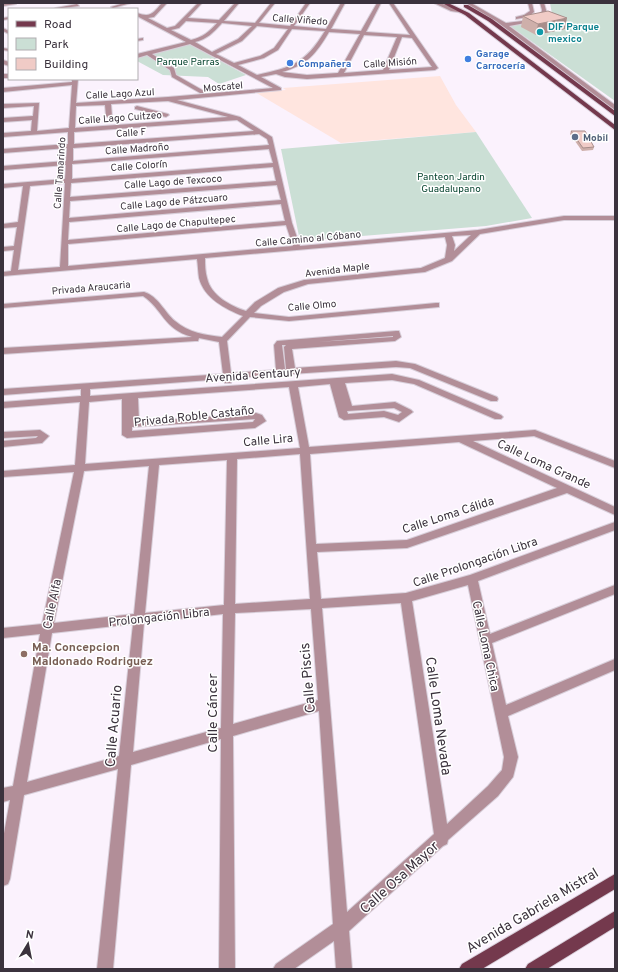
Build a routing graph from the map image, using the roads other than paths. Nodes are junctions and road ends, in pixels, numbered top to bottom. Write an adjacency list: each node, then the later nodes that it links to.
1 (14, 3): 17 (street)
2 (74, 3): 19 (street)
3 (129, 3): 18 (street)
4 (165, 3): 22 (street)
5 (200, 3): 23 (street)
6 (236, 3): 26 (street)
7 (273, 3): 27 (street)
8 (308, 3): 29 (street)
9 (343, 3): 31 (street)
10 (379, 3): 32 (street)
11 (391, 3): 34 (street)
12 (436, 3): 20 (street)
13 (444, 3): 20 (main road)
14 (530, 3): 24 (street)
15 (542, 3): 28 (street)
16 (463, 4): 24 (street); 40 (main road)
17 (3, 5)
18 (115, 6)
19 (61, 8)
20 (464, 12): 47 (main road)
21 (138, 15): 22 (street)
22 (143, 18): 30 (street)
23 (184, 19): 26 (street, Calle Viñedo); 30 (street)
24 (498, 20): 28 (street)
25 (138, 21): 36 (street)
26 (220, 22): 27 (street, Calle Viñedo); 35 (street)
27 (255, 25): 29 (street, Calle Viñedo); 38 (street)
28 (505, 25): 40 (street)
29 (291, 28): 31 (street, Calle Viñedo); 41 (street)
30 (165, 30): 35 (street)
31 (326, 30): 32 (street, Calle Viñedo); 42 (street)
32 (363, 33): 33 (street, Calle Viñedo); 44 (street)
33 (400, 36): 34 (street, Calle Viñedo); 43 (street)
34 (414, 37): 43 (street, Calle Misión)
35 (191, 42): 36 (street); 38 (street)
36 (183, 44): 37 (street)
37 (148, 53): 39 (street); 50 (street)
38 (211, 54): 41 (street)
39 (138, 56)
40 (541, 56): 46 (main road); 57 (street)
41 (233, 65): 45 (street)
42 (276, 72): 44 (street, Calle Misión); 45 (street)
43 (385, 72): 44 (street, Calle Misión)
44 (340, 75)
45 (256, 77): 51 (street, Moscatel)
46 (568, 78): 47 (main road); 58 (main road)
47 (555, 80): 65 (main road)
48 (74, 81): 49 (street); 54 (street, Calle Tamarindo)
49 (3, 90)
50 (202, 92)
51 (168, 99): 52 (street, Calle Lago Azul); 63 (street)
52 (135, 101): 53 (street, Calle Lago Azul); 56 (street)
53 (108, 103): 54 (street, Calle Lago Azul); 60 (street)
54 (73, 105): 66 (street, Calle Tamarindo)
55 (3, 106): 62 (street)
56 (137, 108): 59 (street); 61 (street)
57 (615, 108)
58 (615, 114)
59 (166, 115)
60 (109, 116)
61 (138, 116)
62 (35, 118): 64 (street); 67 (street)
63 (238, 118): 66 (street, Calle Lago Cuitzeo); 68 (street)
64 (3, 120)
65 (615, 128)
66 (72, 130): 67 (street, Calle Lago Cuitzeo); 70 (street, Calle Tamarindo)
67 (34, 132): 69 (street, Calle Lago Cuitzeo)
68 (261, 132): 70 (street, Calle F); 71 (street)
69 (3, 135)
70 (70, 146): 72 (street, Calle F); 73 (street, Calle Tamarindo)
71 (272, 147): 73 (street, Calle Madroño); 74 (street)
72 (3, 151)
73 (70, 163): 75 (street, Calle Madroño); 76 (street, Calle Tamarindo)
74 (276, 165): 76 (street, Calle Colorín); 77 (street)
75 (3, 168)
76 (69, 181): 78 (street, Calle Colorín); 80 (street, Calle Tamarindo)
77 (280, 183): 80 (street, Calle Lago de Texcoco); 81 (street)
78 (27, 184): 79 (street, Calle Colorín); 85 (street)
79 (3, 186)
80 (68, 199): 83 (street, Calle Tamarindo)
81 (284, 202): 83 (street, Calle Lago de Pátzcuaro); 84 (street)
82 (615, 218): 87 (street, Calle Camino al Cóbano)
83 (66, 220): 89 (street, Calle Tamarindo)
84 (290, 223): 89 (street, Calle Lago de Chapultepec); 91 (street)
85 (21, 224): 86 (street); 90 (street)
86 (3, 226)
87 (478, 232): 88 (street, Calle Camino al Cóbano); 94 (street, Avenida Maple)
88 (448, 235): 91 (street, Calle Camino al Cóbano); 94 (street)
89 (64, 242): 95 (street, Calle Tamarindo)
90 (17, 248): 92 (street); 97 (street)
91 (298, 248): 93 (street, Calle Camino al Cóbano)
92 (3, 249)
93 (201, 258): 95 (street, Calle Camino al Cóbano); 100 (street, Calle Olmo)
94 (449, 259): 100 (street, Avenida Maple)
95 (64, 269): 97 (street, Calle Camino al Cóbano)
96 (3, 274): 97 (street, Calle Camino al Cóbano)
97 (14, 274)
98 (436, 305): 100 (street, Calle Olmo)
99 (3, 306): 101 (street, Privada Araucaria)
100 (246, 314): 102 (street, Avenida Maple)
101 (186, 337): 102 (street); 103 (street)
102 (223, 341): 107 (street)
103 (3, 351)
104 (333, 368): 105 (street, Avenida Centaury); 108 (street); 115 (street, Avenida Centaury)
105 (291, 371): 106 (street, Avenida Centaury); 106 (street)
106 (281, 372): 107 (street, Avenida Centaury)
107 (228, 376): 110 (street, Avenida Centaury); 111 (street)
108 (337, 381): 108 (street); 109 (street, Avenida Centaury); 117 (street, Avenida Centaury)
109 (293, 384): 111 (street, Avenida Centaury); 121 (street, Calle Piscis)
110 (86, 386): 112 (street, Avenida Centaury); 114 (street, Calle Alfa)
111 (229, 389): 113 (street, Avenida Centaury)
112 (3, 392)
113 (130, 396): 113 (street, Privada Roble Castaño); 114 (street, Avenida Centaury)
114 (86, 399): 116 (street, Avenida Centaury); 125 (street, Calle Alfa)
115 (494, 399)
116 (3, 406)
117 (498, 417)
118 (3, 435): 120 (street)
119 (461, 439): 121 (street, Calle Lira); 124 (street, Calle Lira); 127 (street, Calle Loma Grande)
120 (3, 444)
121 (304, 450): 122 (street, Calle Lira); 130 (street, Calle Piscis)
122 (232, 456): 123 (street, Calle Lira); 135 (street, Calle Cáncer)
123 (154, 462): 125 (street, Calle Lira); 136 (street, Calle Acuario)
124 (615, 465)
125 (80, 468): 126 (street, Calle Lira); 137 (street, Calle Alfa)
126 (3, 474)
127 (566, 489): 128 (street, Calle Loma Grande); 130 (street, Calle Loma Cálida)
128 (615, 511)
129 (615, 526): 131 (street, Calle Prolongación Libra)
130 (311, 548): 134 (street, Calle Piscis)
131 (472, 579): 133 (street, Calle Prolongación Libra); 139 (street, Calle Loma Chica)
132 (615, 589): 139 (street)
133 (406, 598): 134 (street, Calle Prolongación Libra); 148 (street, Calle Loma Nevada)
134 (315, 604): 135 (street, Prolongación Libra); 141 (street, Calle Piscis)
135 (228, 609): 136 (street, Prolongación Libra); 143 (street, Calle Cáncer)
136 (138, 619): 137 (street, Prolongación Libra); 144 (street, Calle Acuario)
137 (46, 628): 138 (street, Prolongación Libra); 146 (street, Calle Alfa)
138 (3, 633)
139 (485, 641): 142 (street, Calle Loma Chica)
140 (615, 664): 142 (street)
141 (325, 704): 143 (street); 152 (street, Calle Piscis)
142 (501, 713): 145 (street, Calle Loma Chica)
143 (227, 731): 144 (street); 154 (street, Calle Cáncer)
144 (125, 760): 146 (street); 153 (street, Calle Acuario)
145 (508, 773): 148 (street, Calle Osa Mayor)
146 (20, 790): 147 (street); 149 (street, Calle Alfa)
147 (3, 795)
148 (442, 839): 152 (street, Calle Osa Mayor)
149 (3, 879)
150 (615, 881): 157 (main road, Avenida Gabriela Mistral)
151 (615, 918): 158 (main road)
152 (342, 927): 155 (street, Calle Osa Mayor); 156 (street, Calle Piscis)
153 (105, 969)
154 (227, 969)
155 (281, 969)
156 (344, 969)
157 (467, 969)
158 (533, 969)

